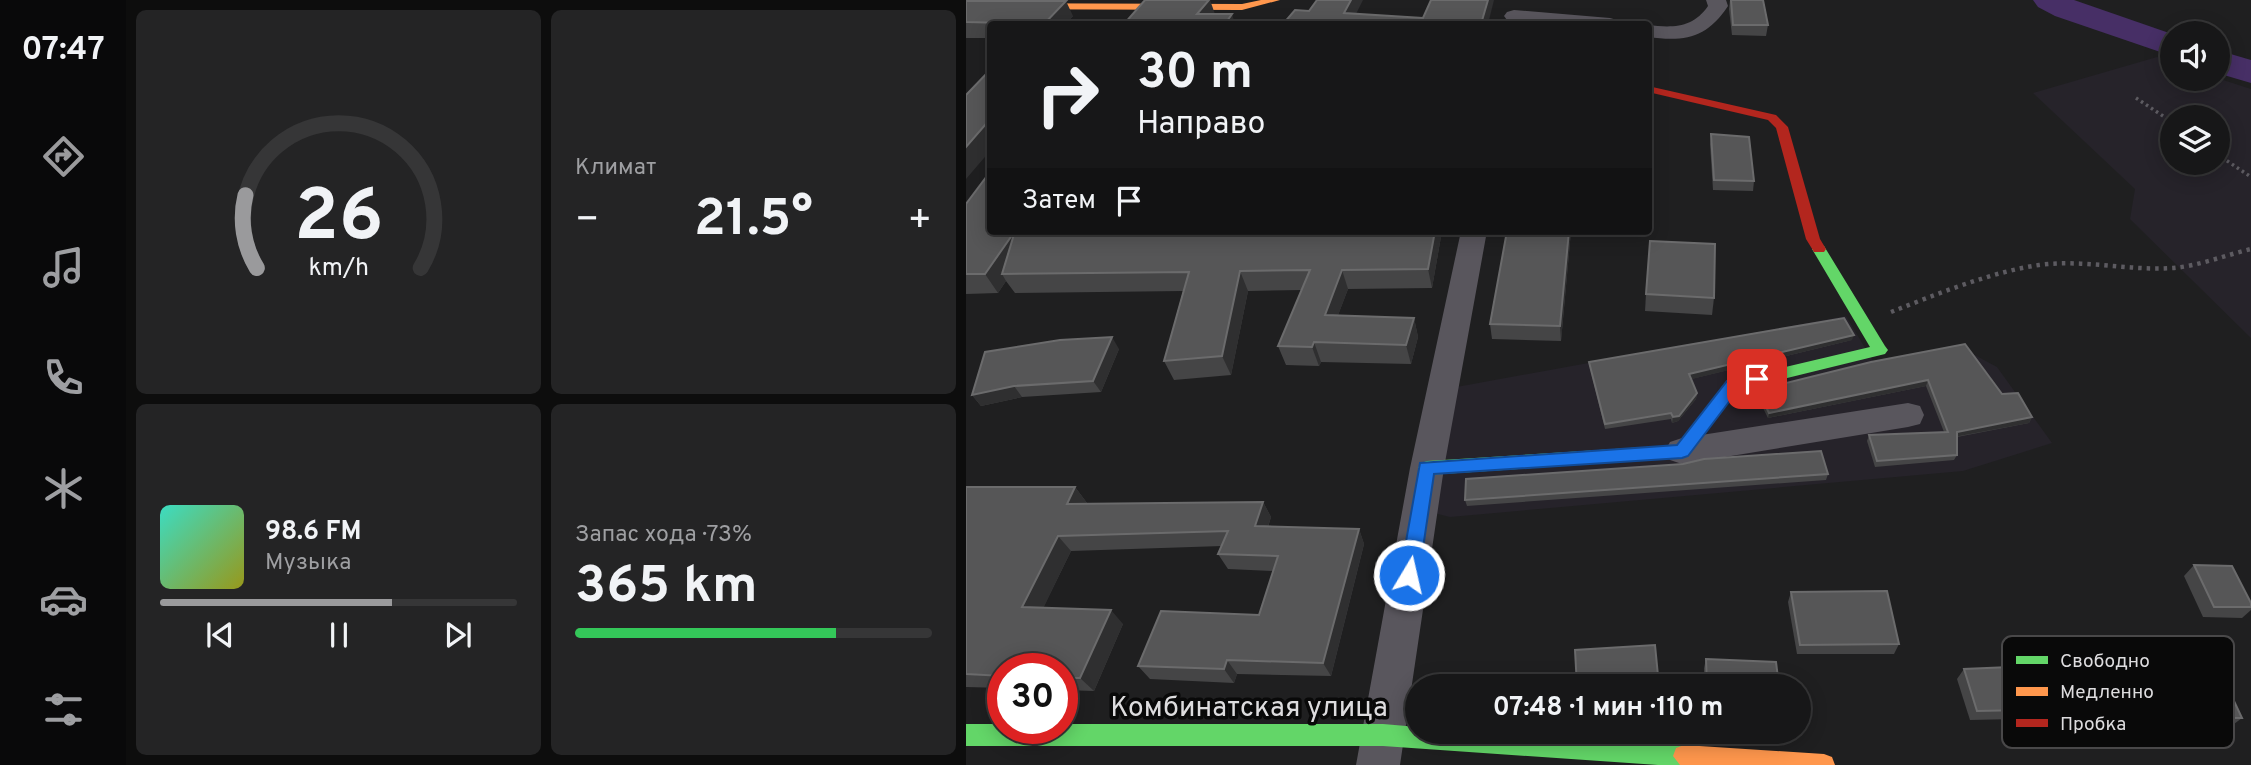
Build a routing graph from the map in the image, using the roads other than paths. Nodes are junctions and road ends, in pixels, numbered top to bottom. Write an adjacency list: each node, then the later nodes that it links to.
1 (1275, 0): 3 (street)
2 (1716, 0): 6 (street)
3 (966, 6)
4 (1515, 14): 5 (street)
5 (1585, 21)
6 (1652, 31)
7 (1652, 90): 10 (street)
8 (1473, 235): 11 (street)
9 (1908, 415): 10 (street)
10 (1682, 451): 11 (street)
11 (1427, 468): 13 (street)
12 (966, 735): 13 (street, Комбинатская улица)
13 (1381, 750): 14 (street, Комбинатская улица)
14 (1824, 765)

